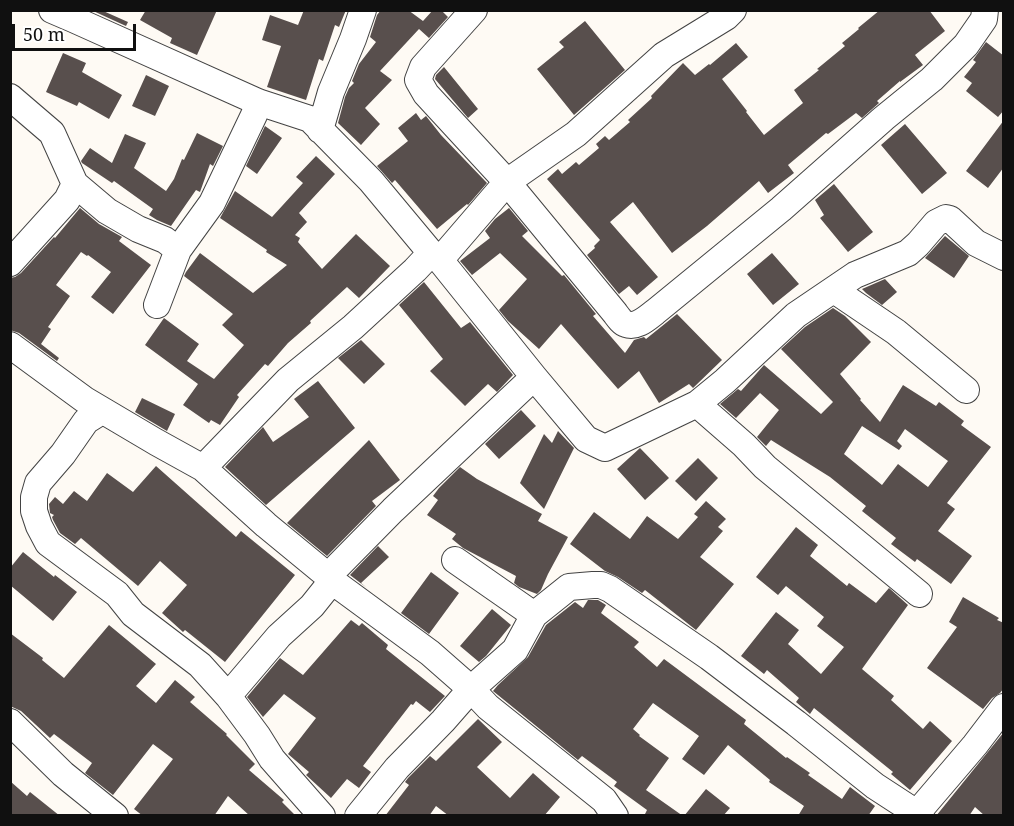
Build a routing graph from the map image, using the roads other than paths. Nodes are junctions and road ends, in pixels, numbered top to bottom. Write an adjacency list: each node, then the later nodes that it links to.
1 (52, 10): 7 (street)
2 (363, 10): 8 (street)
3 (474, 10): 9 (street)
4 (733, 10): 9 (street)
5 (991, 20): 9 (street)
6 (10, 97): 10 (street)
7 (258, 102): 8 (street); 11 (street)
8 (320, 130): 12 (street)
9 (507, 182): 12 (street)
10 (75, 184): 11 (street); 14 (street)
11 (178, 250): 16 (street)
12 (436, 257): 18 (street); 22 (street)
13 (1004, 257): 15 (street)
14 (10, 263)
15 (834, 290): 19 (street); 20 (street)
16 (157, 305)
17 (10, 345): 21 (street)
18 (534, 377): 20 (street); 24 (street)
19 (966, 390)
20 (697, 405): 25 (street)
21 (91, 411): 22 (street); 28 (street)
22 (203, 468): 24 (street)
23 (455, 560): 26 (street)
24 (330, 578): 27 (street); 28 (street)
25 (919, 594)
26 (534, 615): 27 (street); 31 (street)
27 (471, 689): 34 (street); 35 (street)
28 (228, 696): 33 (street)
29 (1004, 707): 31 (street)
30 (10, 722): 32 (street)
31 (919, 814)
32 (115, 816)
33 (322, 816)
34 (358, 816)
35 (615, 816)

